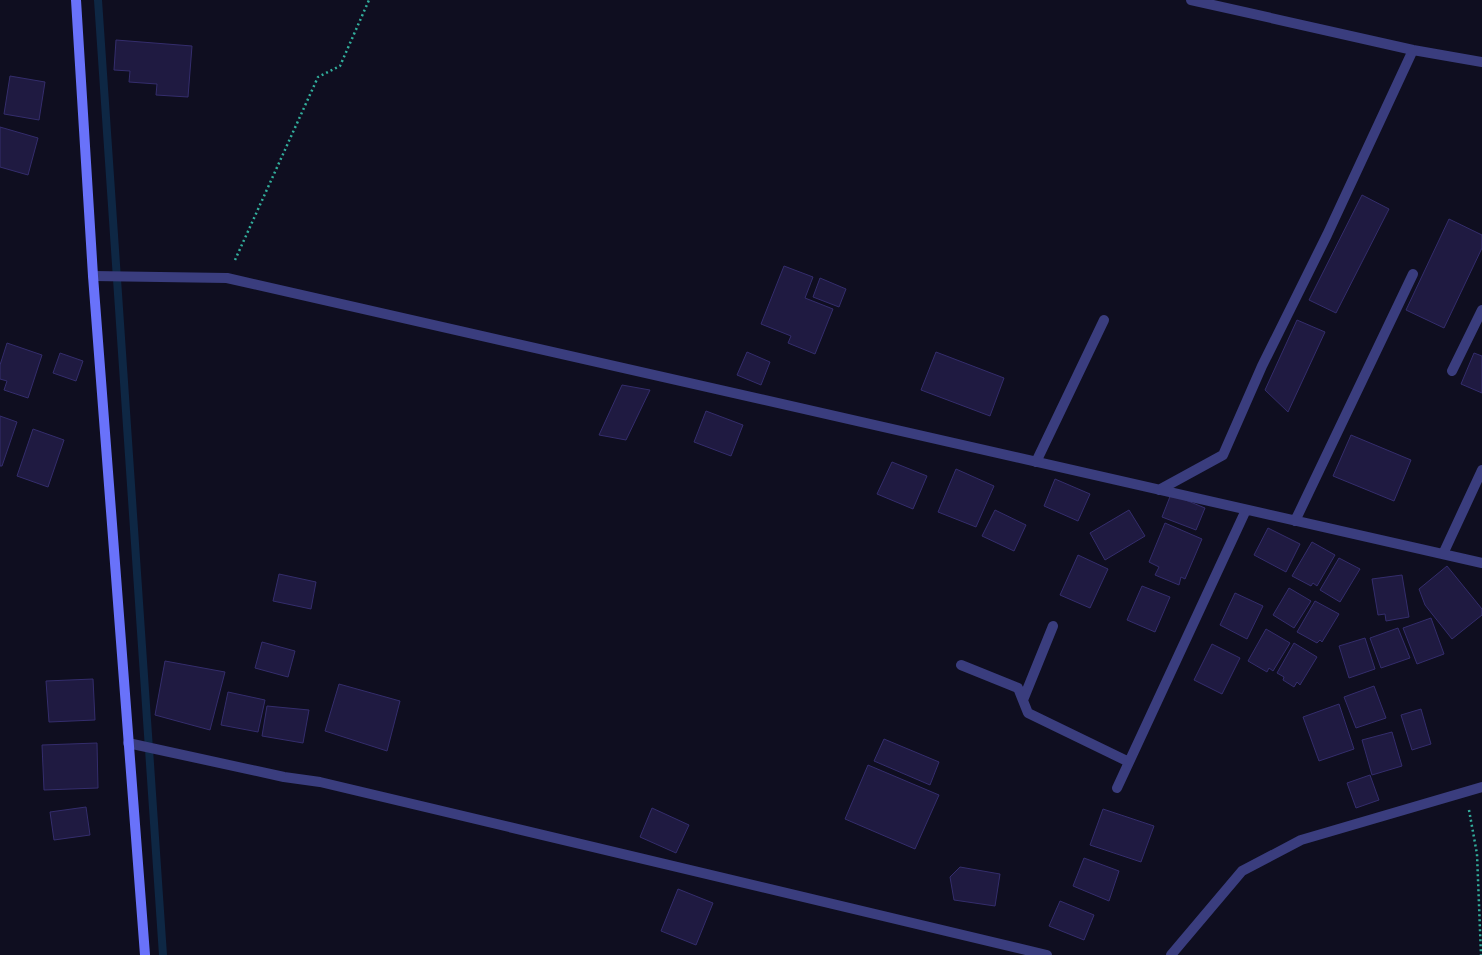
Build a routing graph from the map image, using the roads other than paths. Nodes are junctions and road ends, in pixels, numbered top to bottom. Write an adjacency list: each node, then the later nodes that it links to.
1 (76, 0): 6 (street)
2 (1192, 0): 3 (street)
3 (1413, 50): 4 (street); 12 (street)
4 (1482, 62)
5 (1412, 274): 14 (street)
6 (96, 276): 10 (street); 20 (street)
7 (1482, 310): 9 (street)
8 (1104, 320): 10 (street)
9 (1452, 371)
10 (1036, 462): 12 (street)
11 (1482, 470): 15 (street)
12 (1159, 490): 13 (street)
13 (1246, 510): 14 (street); 21 (street)
14 (1295, 521): 15 (street)
15 (1443, 554): 16 (street)
16 (1482, 563)
17 (1053, 626): 19 (street)
18 (961, 664): 19 (street)
19 (1023, 700): 21 (street)
20 (130, 744): 24 (street); 25 (street)
21 (1129, 762): 23 (street)
22 (1482, 787): 26 (street)
23 (1117, 788)
24 (145, 955)
25 (1047, 955)
26 (1170, 955)

